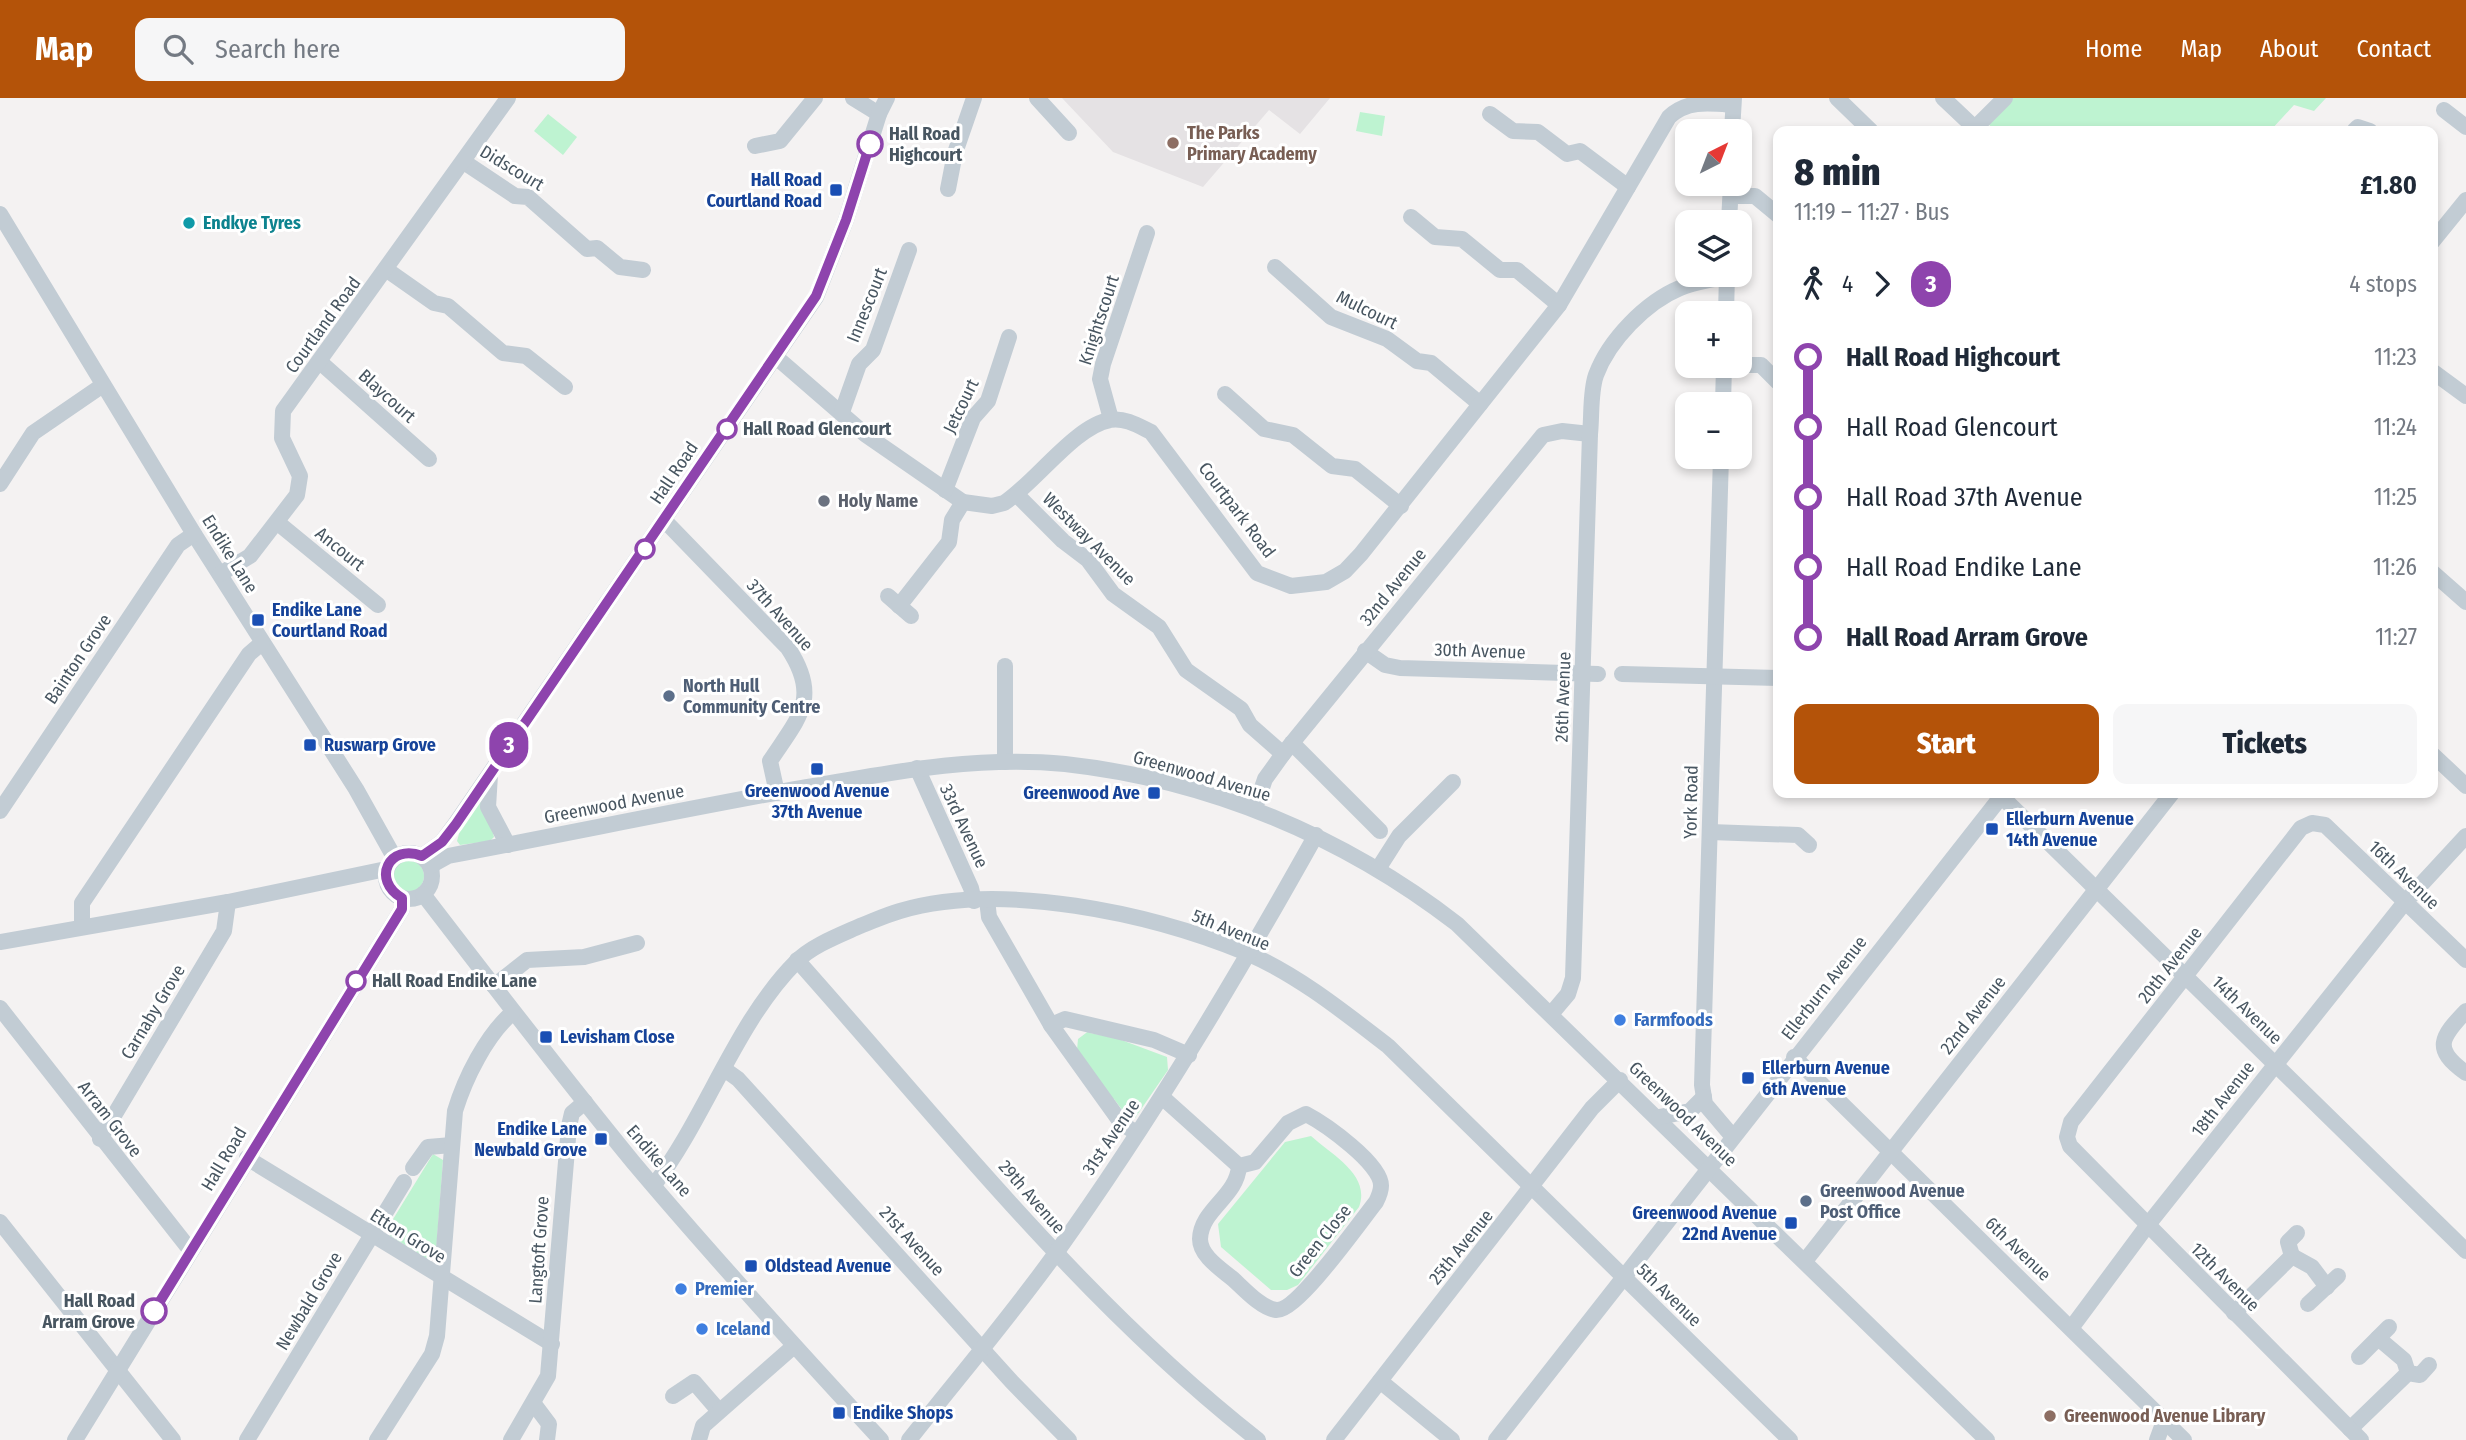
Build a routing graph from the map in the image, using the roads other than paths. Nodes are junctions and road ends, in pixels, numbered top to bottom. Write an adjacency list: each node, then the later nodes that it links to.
1 (509, 98): 21 (street, Courtland Road)
2 (815, 98): 20 (street)
3 (853, 98): 13 (street)
4 (887, 98): 13 (street, Hall Road)
5 (974, 98): 23 (street)
6 (1037, 98): 19 (street)
7 (1837, 98): 15 (street)
8 (1943, 98): 16 (street)
9 (2005, 98): 17 (street)
10 (1700, 101): 11 (street, Courtpark Road); 22 (street, Courtpark Road)
11 (1734, 102)
12 (2444, 110): 18 (street)
13 (879, 114): 38 (street, Hall Road)
14 (1490, 114): 22 (street)
15 (1866, 126)
16 (1973, 126)
17 (1980, 126)
18 (2466, 127)
19 (1069, 133)
20 (755, 146)
21 (464, 162): 33 (street, Courtland Road); 34 (street, Didscourt)
22 (1628, 187): 36 (street, Courtpark Road)
23 (948, 189)
24 (1752, 195): 26 (street)
25 (2466, 200): 30 (street)
26 (1773, 211)
27 (0, 214): 43 (street, Endike Lane)
28 (1411, 217): 36 (street)
29 (1147, 233): 49 (street, Knightscourt)
30 (2438, 235)
31 (909, 250): 48 (street, Innescourt)
32 (1275, 267): 47 (street, Mulcourt)
33 (387, 270): 39 (street, Courtland Road); 44 (street)
34 (643, 270)
35 (1685, 287): 50 (street, 26th Avenue)
36 (1559, 305): 47 (street, Courtpark Road)
37 (1009, 337): 54 (street, Jetcourt)
38 (776, 358): 48 (street); 58 (street, Hall Road)
39 (320, 362): 51 (street, Blaycourt); 59 (street, Courtland Road)
40 (1752, 365): 42 (street)
41 (2438, 375): 46 (street)
42 (1773, 377)
43 (103, 385): 53 (street); 60 (street, Endike Lane)
44 (565, 387)
45 (1225, 394): 57 (street)
46 (2466, 396)
47 (1480, 404): 57 (street, Courtpark Road)
48 (842, 412): 54 (street)
49 (1111, 419): 55 (street); 57 (street, Courtpark Road)
50 (1590, 434): 67 (street, 32nd Avenue); 69 (street, 26th Avenue)
51 (429, 459)
52 (1721, 469): 71 (street, York Road)
53 (0, 484)
54 (945, 490): 56 (street)
55 (1017, 495): 56 (street); 73 (street, Westway Avenue)
56 (963, 502): 65 (street)
57 (1401, 506)
58 (665, 521): 77 (street, Hall Road); 80 (street, 37th Avenue)
59 (278, 523): 61 (street, Courtland Road); 64 (street, Ancourt)
60 (194, 534): 61 (street, Endike Lane); 85 (street, Bainton Grove)
61 (220, 574): 66 (street, Endike Lane)
62 (2438, 577): 63 (street)
63 (2466, 602)
64 (378, 605)
65 (899, 606)
66 (262, 643): 94 (street, Endike Lane); 102 (street)
67 (1366, 651): 69 (street, 30th Avenue); 73 (street, 32nd Avenue)
68 (1005, 666): 75 (street)
69 (1590, 674): 113 (street, 26th Avenue)
70 (1622, 674): 71 (street)
71 (1712, 678): 72 (street); 88 (street, York Road)
72 (1773, 678)
73 (1287, 749): 84 (street, 32nd Avenue); 87 (street)
74 (2438, 760): 79 (street)
75 (1005, 762): 76 (street, Greenwood Avenue); 84 (street, Greenwood Avenue)
76 (916, 768): 80 (street, Greenwood Avenue); 99 (street, 33rd Avenue)
77 (490, 775): 91 (street); 93 (street, Hall Road)
78 (1453, 782): 95 (street)
79 (2466, 786)
80 (777, 793): 91 (street, Greenwood Avenue)
81 (2000, 798): 116 (street, Ellerburn Avenue)
82 (2005, 798): 96 (street, 14th Avenue)
83 (2168, 798): 96 (street, 22nd Avenue)
84 (1255, 808): 89 (street, Greenwood Avenue)
85 (0, 811)
86 (2312, 823): 101 (street, 16th Avenue); 108 (street, 20th Avenue)
87 (1372, 828)
88 (1710, 832): 92 (street); 122 (street, York Road)
89 (1316, 835): 95 (street, Greenwood Avenue); 105 (street, 31st Avenue)
90 (2466, 836): 101 (street, 18th Avenue)
91 (508, 845): 93 (street, Greenwood Avenue)
92 (1809, 845)
93 (426, 861): 94 (street); 97 (street)
94 (390, 863): 98 (street); 100 (street)
95 (1378, 869): 113 (street, Greenwood Avenue)
96 (2096, 891): 108 (street, 14th Avenue); 130 (street, 22nd Avenue)
97 (423, 894): 98 (street); 109 (street, Endike Lane)
98 (402, 898): 131 (street, Hall Road)
99 (980, 901): 105 (street, 5th Avenue); 106 (street, 5th Avenue); 114 (street, 33rd Avenue)
100 (228, 902): 102 (street); 128 (street, Carnaby Grove)
101 (2405, 902): 107 (street, 16th Avenue); 117 (street, 18th Avenue)
102 (82, 926): 103 (street)
103 (0, 943)
104 (637, 943): 109 (street)
105 (1249, 954): 115 (street, 31st Avenue); 135 (street, 5th Avenue)
106 (797, 960): 118 (street, 5th Avenue); 142 (street, 29th Avenue)
107 (2466, 960)
108 (2185, 976): 117 (street, 14th Avenue); 127 (street, 20th Avenue)
109 (494, 986): 112 (street, Endike Lane)
110 (0, 1008): 128 (street, Arram Grove)
111 (2466, 1011): 119 (street)
112 (512, 1013): 123 (street, Endike Lane); 129 (street)
113 (1552, 1013): 120 (street, Greenwood Avenue)
114 (1051, 1025): 115 (street); 125 (street, 33rd Avenue)
115 (1189, 1055): 121 (street, 31st Avenue)
116 (1794, 1057): 126 (street, Ellerburn Avenue); 130 (street, 6th Avenue)
117 (2275, 1065): 137 (street, 18th Avenue); 141 (street, 14th Avenue)
118 (724, 1069): 134 (street, 5th Avenue); 152 (street, 21st Avenue)
119 (2466, 1073)
120 (1620, 1080): 124 (street, Greenwood Avenue); 135 (street, 25th Avenue)
121 (1162, 1097): 125 (street, 31st Avenue); 132 (street)
122 (1704, 1097): 124 (street); 126 (street)
123 (585, 1102): 134 (street, Endike Lane); 150 (street, Langtoft Grove)
124 (1659, 1117): 133 (street, Greenwood Avenue)
125 (1137, 1133): 142 (street, 31st Avenue)
126 (1733, 1137): 133 (street, Ellerburn Avenue)
127 (2067, 1137): 137 (street, 12th Avenue)
128 (100, 1139): 140 (street, Arram Grove)
129 (452, 1145): 139 (street, Newbald Grove); 146 (street)
130 (1889, 1152): 144 (street, 22nd Avenue); 149 (street, 6th Avenue)
131 (247, 1158): 139 (street, Etton Grove); 140 (street, Hall Road)
132 (1239, 1166): 132 (street, Green Close)
133 (1709, 1167): 144 (street, Greenwood Avenue); 145 (street, Ellerburn Avenue)
134 (654, 1185): 151 (street, Endike Lane)
135 (1533, 1187): 145 (street, 5th Avenue); 157 (street, 25th Avenue)
136 (0, 1222): 155 (street)
137 (2147, 1226): 148 (street, 12th Avenue); 149 (street, 18th Avenue)
138 (2297, 1233): 143 (street)
139 (372, 1236): 146 (street, Etton Grove); 165 (street, Newbald Grove)
140 (191, 1251): 155 (street, Hall Road)
141 (2466, 1251)
142 (1056, 1253): 152 (street, 31st Avenue); 173 (street, 29th Avenue)
143 (2292, 1256): 147 (street); 148 (street)
144 (1805, 1261): 178 (street, Greenwood Avenue)
145 (1623, 1278): 176 (street, Ellerburn Avenue); 177 (street, 5th Avenue)
146 (442, 1279): 150 (street, Etton Grove); 166 (street)
147 (2308, 1304)
148 (2234, 1313): 162 (street, 12th Avenue)
149 (2072, 1327): 161 (street, 6th Avenue)
150 (552, 1343): 159 (street, Langtoft Grove)
151 (794, 1346): 160 (street); 170 (street, Endike Lane)
152 (983, 1348): 171 (street, 31st Avenue); 172 (street, 21st Avenue)
153 (2359, 1357): 156 (street)
154 (2429, 1365): 156 (street)
155 (117, 1371): 163 (street, Hall Road); 164 (street)
156 (2408, 1373): 162 (street)
157 (1380, 1381): 174 (street, 25th Avenue); 175 (street)
158 (673, 1396): 160 (street)
159 (534, 1404): 167 (street, Langtoft Grove); 168 (street)
160 (719, 1411): 169 (street)
161 (2164, 1421): 179 (street); 180 (street, 6th Avenue)
162 (2356, 1434)
163 (75, 1440)
164 (173, 1440)
165 (247, 1440)
166 (377, 1440)
167 (511, 1440)
168 (547, 1440)
169 (699, 1440)
170 (881, 1440)
171 (909, 1440)
172 (1069, 1440)
173 (1258, 1440)
174 (1334, 1440)
175 (1452, 1440)
176 (1496, 1440)
177 (1790, 1440)
178 (1987, 1440)
179 (2157, 1440)
180 (2184, 1440)

